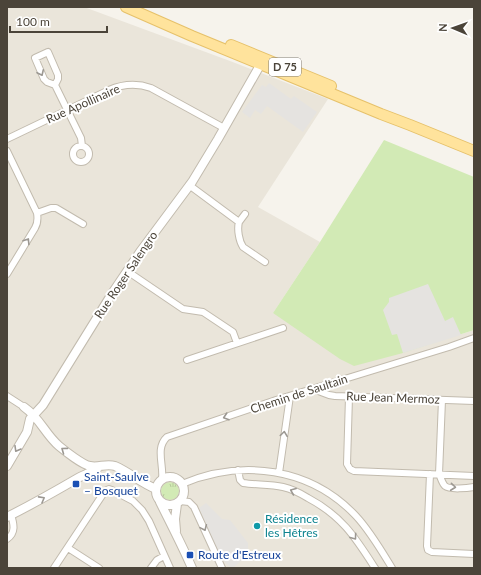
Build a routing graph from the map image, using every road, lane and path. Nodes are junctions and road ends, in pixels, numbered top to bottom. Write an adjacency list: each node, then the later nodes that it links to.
1 (126, 7): 2 (main road, D 75)
2 (262, 61): 5 (street, Rue Roger Salengro); 8 (main road, D 75)
3 (55, 85): 3 (street, one-way to 3); 4 (street)
4 (67, 110): 5 (street, Rue Apollinaire); 6 (street, Rue Apollinaire); 7 (street)
5 (224, 128): 10 (street, Rue Roger Salengro)
6 (7, 139)
7 (82, 146)
8 (474, 151)
9 (7, 152): 11 (street)
10 (189, 185): 13 (street); 16 (street, Rue Roger Salengro)
11 (37, 214): 14 (street); 17 (street, one-way to 11)
12 (245, 214): 13 (street)
13 (239, 222): 15 (street)
14 (83, 224)
15 (265, 262)
16 (127, 271): 20 (street); 29 (street, Rue Roger Salengro)
17 (7, 274)
18 (283, 328): 20 (street)
19 (474, 338): 22 (street, Chemin de Saultain)
20 (237, 344): 21 (street)
21 (187, 360)
22 (313, 389): 24 (street, Chemin de Saultain); 25 (street, Rue Jean Mermoz)
23 (7, 396): 28 (street)
24 (290, 396): 36 (street, one-way to 24); 41 (street, Chemin de Saultain, one-way to 41)
25 (349, 397): 26 (street, Rue Jean Mermoz); 37 (street)
26 (442, 400): 27 (street, Rue Jean Mermoz); 38 (street)
27 (474, 401)
28 (24, 407): 29 (street); 30 (street)
29 (34, 415): 30 (street, Rue Roger Salengro); 31 (street)
30 (28, 428): 31 (street); 34 (street, one-way to 34)
31 (47, 432): 32 (street, one-way to 31)
32 (84, 464): 33 (street); 39 (street)
33 (102, 465): 39 (street); 44 (street)
34 (7, 466)
35 (238, 470): 36 (street); 42 (street); 48 (street, one-way to 35)
36 (279, 472): 45 (street)
37 (430, 474): 38 (street); 53 (street)
38 (439, 474): 40 (street); 43 (street, one-way to 43)
39 (83, 475): 49 (street, one-way to 39)
40 (474, 476)
41 (162, 479): 42 (street); 44 (street)
42 (182, 484): 47 (street)
43 (474, 487)
44 (156, 489): 46 (street)
45 (336, 498): 48 (street); 62 (street)
46 (159, 501): 47 (street); 50 (street)
47 (178, 502): 50 (street); 60 (street, one-way to 60)
48 (327, 509): 61 (street, one-way to 61)
49 (9, 516): 51 (street)
50 (178, 535): 59 (street)
51 (7, 539)
52 (68, 548): 54 (street); 55 (street); 56 (street)
53 (474, 554)
54 (164, 556): 57 (street); 58 (street)
55 (54, 568)
56 (99, 568)
57 (151, 568)
58 (170, 568)
59 (192, 568)
60 (222, 568)
61 (375, 568)
62 (392, 568)

